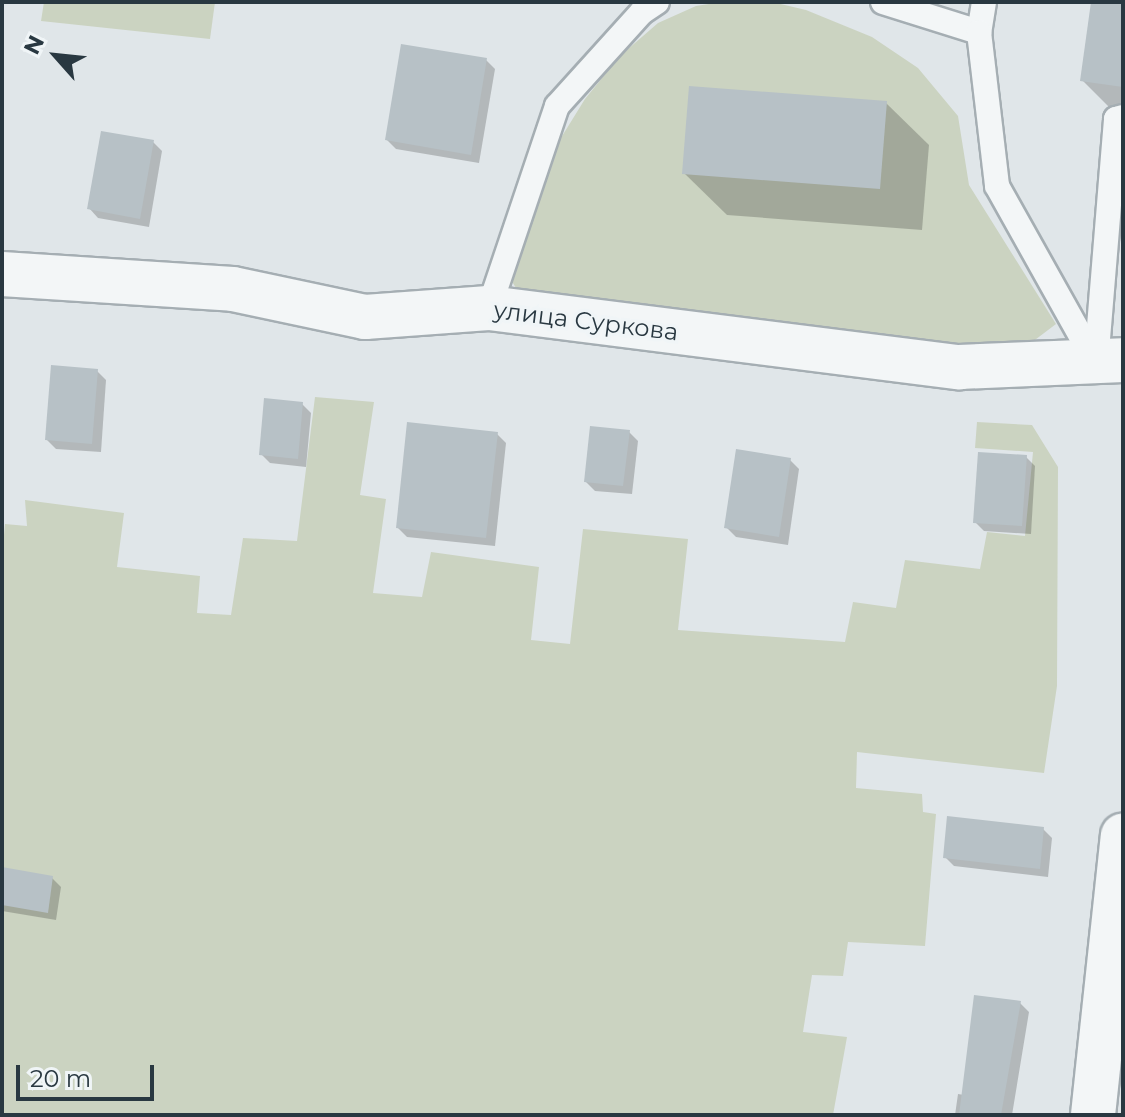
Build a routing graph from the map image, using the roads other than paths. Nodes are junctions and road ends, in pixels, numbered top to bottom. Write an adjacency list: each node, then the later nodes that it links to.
1 (657, 2): 7 (lane)
2 (883, 2): 4 (lane)
3 (984, 2): 4 (lane)
4 (979, 32): 8 (lane)
5 (1123, 117): 8 (lane)
6 (2, 274): 7 (street, улица Суркова)
7 (489, 308): 8 (street, улица Суркова)
8 (1110, 362)
9 (1123, 836): 10 (street)
10 (1093, 1115)

